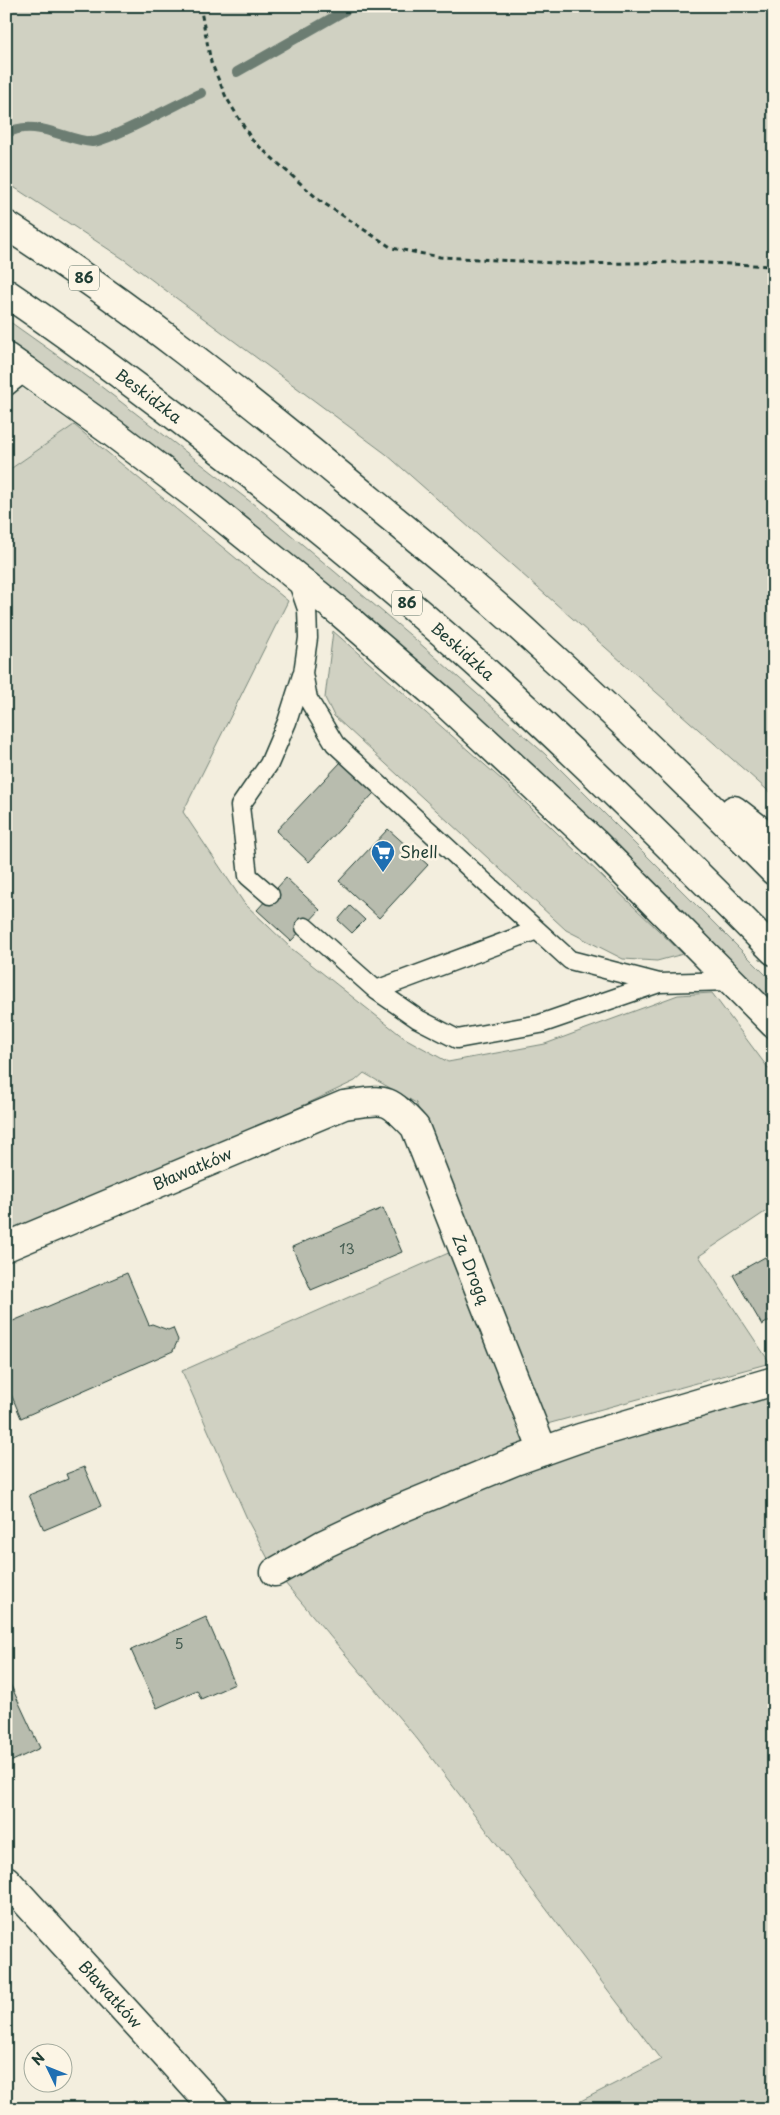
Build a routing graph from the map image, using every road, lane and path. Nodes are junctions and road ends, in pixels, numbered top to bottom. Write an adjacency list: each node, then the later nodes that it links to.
1 (200, 6): 3 (path)
2 (6, 225): 8 (street, 86)
3 (774, 266)
4 (6, 293): 14 (street, Beskidzka / 86)
5 (13, 372): 6 (street)
6 (297, 579): 7 (lane); 15 (street)
7 (303, 673): 11 (lane); 13 (lane)
8 (642, 739): 9 (street); 10 (street, 86)
9 (774, 841)
10 (774, 871)
11 (270, 895)
12 (305, 926): 17 (lane)
13 (537, 930): 16 (lane); 17 (lane)
14 (774, 951)
15 (732, 981): 16 (lane); 18 (street)
16 (659, 983): 17 (lane)
17 (376, 990)
18 (774, 1024)
19 (382, 1100): 20 (street, Bławatków); 22 (street, Za Drogą)
20 (6, 1247)
21 (774, 1381): 22 (street)
22 (543, 1451): 23 (street)
23 (275, 1572)
24 (6, 1880): 25 (street, Bławatków)
25 (215, 2109)

